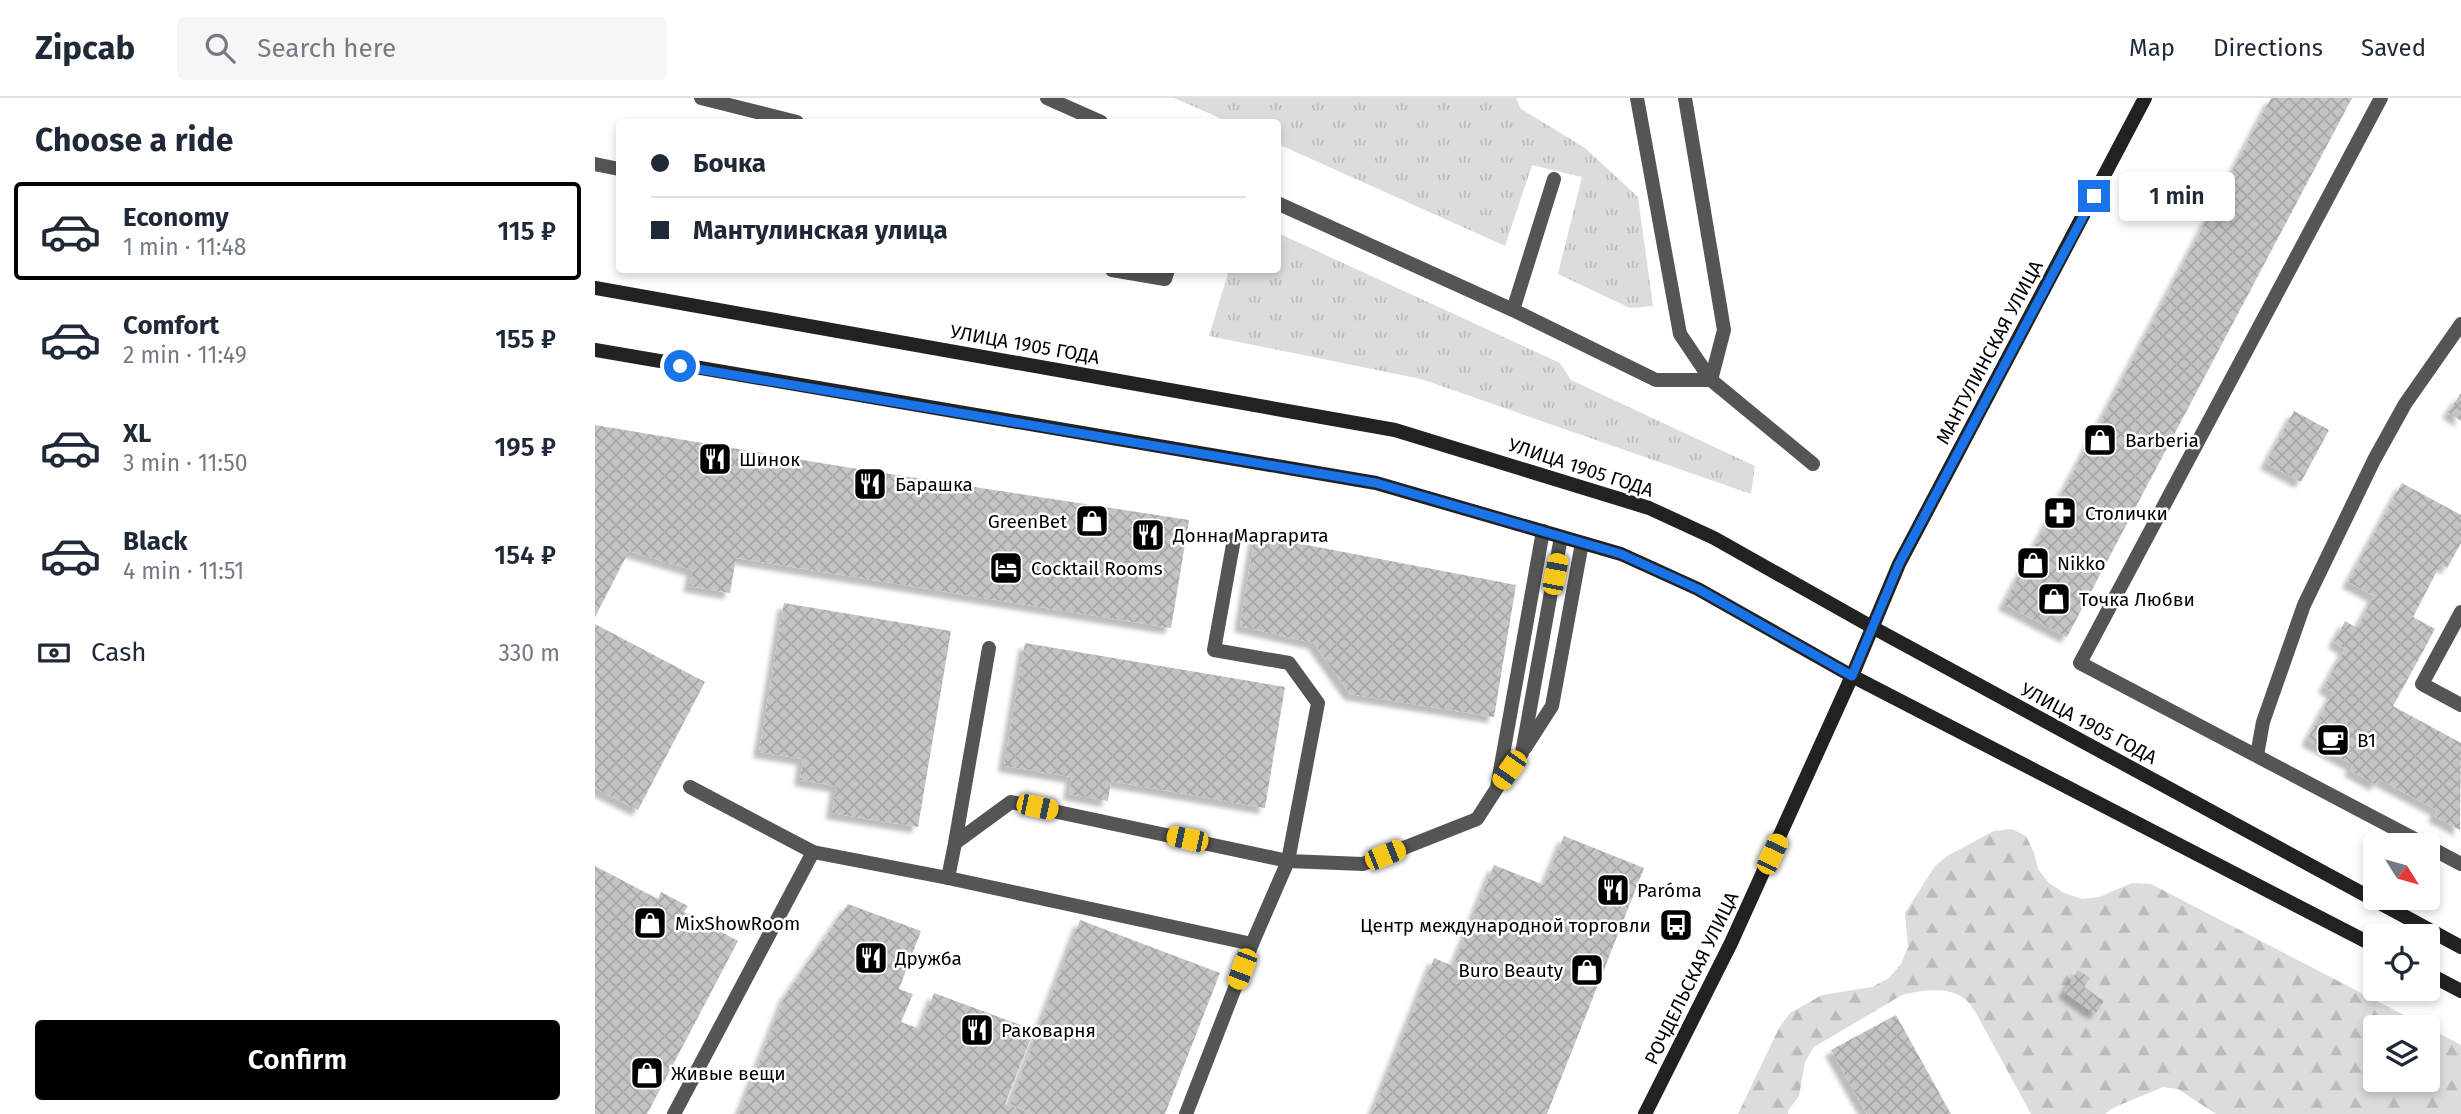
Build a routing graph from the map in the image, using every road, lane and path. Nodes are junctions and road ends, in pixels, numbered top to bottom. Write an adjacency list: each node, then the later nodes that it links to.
1 (701, 98): 7 (lane)
2 (1047, 98): 8 (lane)
3 (1637, 98): 19 (lane)
4 (1685, 98): 19 (lane)
5 (2145, 98): 26 (main road, МАНТУЛИНСКАЯ УЛИЦА)
6 (2381, 98): 31 (lane)
7 (785, 119)
8 (1094, 119)
9 (595, 163): 10 (lane)
10 (616, 168)
11 (1554, 179): 16 (lane)
12 (1281, 205): 16 (lane)
13 (1129, 273): 14 (lane)
14 (1167, 273)
15 (595, 288): 26 (main road, УЛИЦА 1905 ГОДА)
16 (1513, 310): 19 (lane)
17 (2461, 324): 31 (lane)
18 (595, 350): 21 (main road)
19 (1711, 380): 20 (lane)
20 (1813, 464)
21 (1543, 531): 22 (main road); 33 (lane)
22 (1561, 537): 24 (main road); 30 (lane)
23 (1234, 539): 38 (lane)
24 (1582, 543): 28 (main road); 30 (lane)
25 (2461, 612): 29 (lane)
26 (1872, 627): 28 (main road, РОЧДЕЛЬСКАЯ УЛИЦА); 43 (main road, УЛИЦА 1905 ГОДА)
27 (989, 648): 35 (lane)
28 (1852, 676): 41 (main road); 48 (main road, РОЧДЕЛЬСКАЯ УЛИЦА)
29 (2461, 705)
30 (1522, 753): 33 (lane)
31 (2257, 755): 34 (lane)
32 (690, 787): 36 (lane)
33 (1497, 788): 38 (lane)
34 (2403, 833)
35 (955, 844): 38 (lane); 40 (lane)
36 (813, 852): 40 (lane); 46 (lane)
37 (2440, 853): 39 (lane)
38 (1288, 861): 42 (lane)
39 (2461, 864)
40 (948, 878): 42 (lane)
41 (2363, 940)
42 (1252, 944): 47 (lane)
43 (2461, 947)
44 (2440, 980): 45 (main road)
45 (2461, 991)
46 (674, 1114)
47 (1186, 1114)
48 (1645, 1114)

